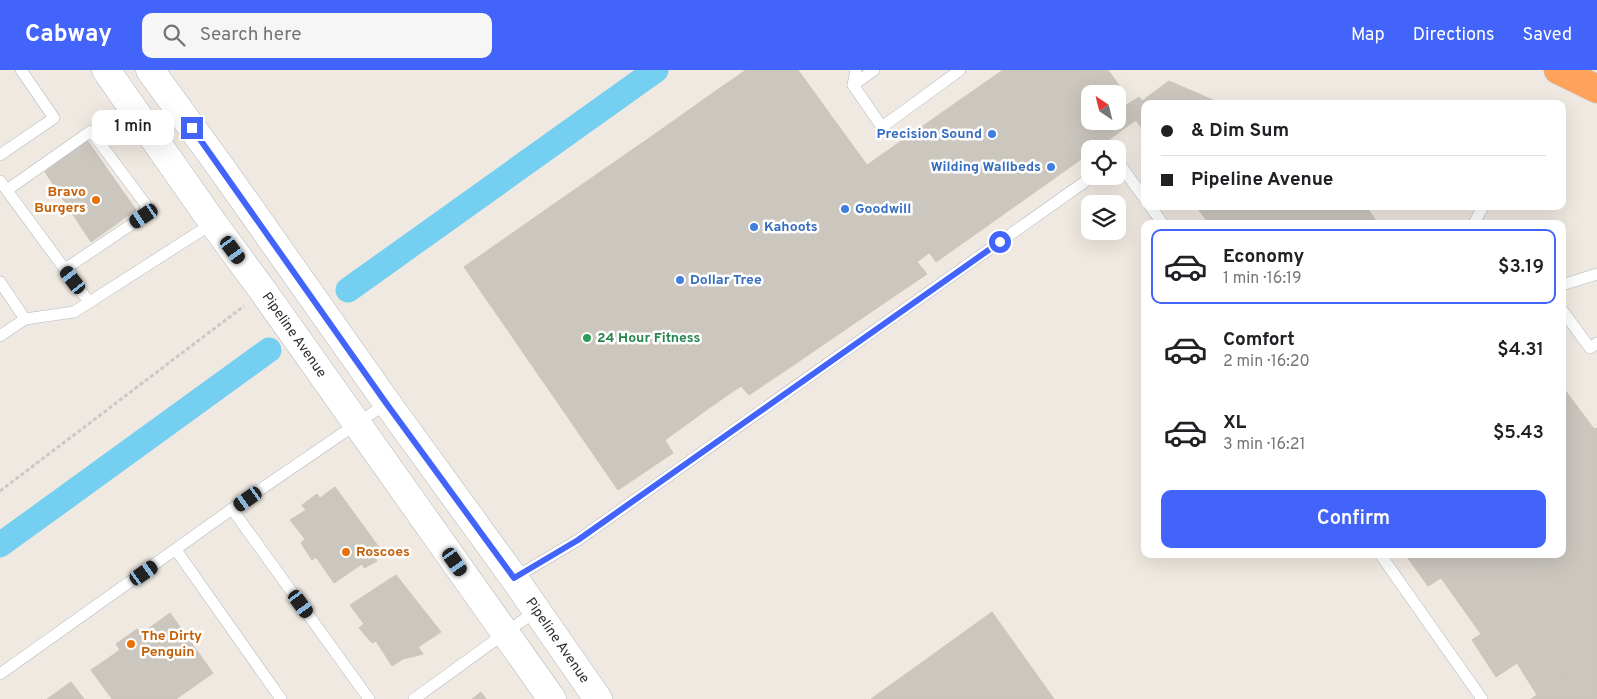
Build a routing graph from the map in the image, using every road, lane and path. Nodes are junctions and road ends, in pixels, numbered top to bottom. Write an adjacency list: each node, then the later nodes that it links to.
1 (21, 70): 10 (lane)
2 (106, 70): 15 (main road, Pipeline Avenue)
3 (150, 70): 27 (main road, Pipeline Avenue)
4 (856, 70): 8 (lane)
5 (874, 70): 8 (lane)
6 (960, 70): 8 (lane)
7 (1558, 70): 9 (highway)
8 (853, 85)
9 (1597, 89)
10 (0, 155)
11 (1126, 173): 14 (lane)
12 (1081, 184): 33 (lane)
13 (3, 186): 16 (lane); 16 (lane)
14 (1141, 194)
15 (213, 223): 20 (main road, Pipeline Avenue); 21 (lane)
16 (65, 269): 21 (lane)
17 (1597, 274): 19 (lane)
18 (0, 282): 23 (lane)
19 (1566, 284)
20 (269, 299): 28 (main road, Pipeline Avenue); 29 (path)
21 (89, 302): 23 (lane)
22 (1566, 315): 25 (lane)
23 (25, 319): 24 (lane)
24 (0, 336)
25 (1593, 346): 26 (lane)
26 (1597, 358)
27 (386, 403): 28 (lane); 33 (main road, Pipeline Avenue)
28 (356, 423): 30 (lane); 35 (main road, Pipeline Avenue)
29 (0, 492)
30 (232, 509): 31 (lane); 38 (lane)
31 (176, 550): 36 (lane); 37 (lane)
32 (1383, 558): 42 (lane)
33 (514, 578): 34 (main road, Pipeline Avenue)
34 (537, 610): 35 (lane); 41 (main road, Pipeline Avenue)
35 (505, 632): 39 (lane); 40 (main road, Pipeline Avenue)
36 (0, 674)
37 (281, 699)
38 (369, 699)
39 (414, 699)
40 (552, 699)
41 (598, 699)
42 (1482, 699)

